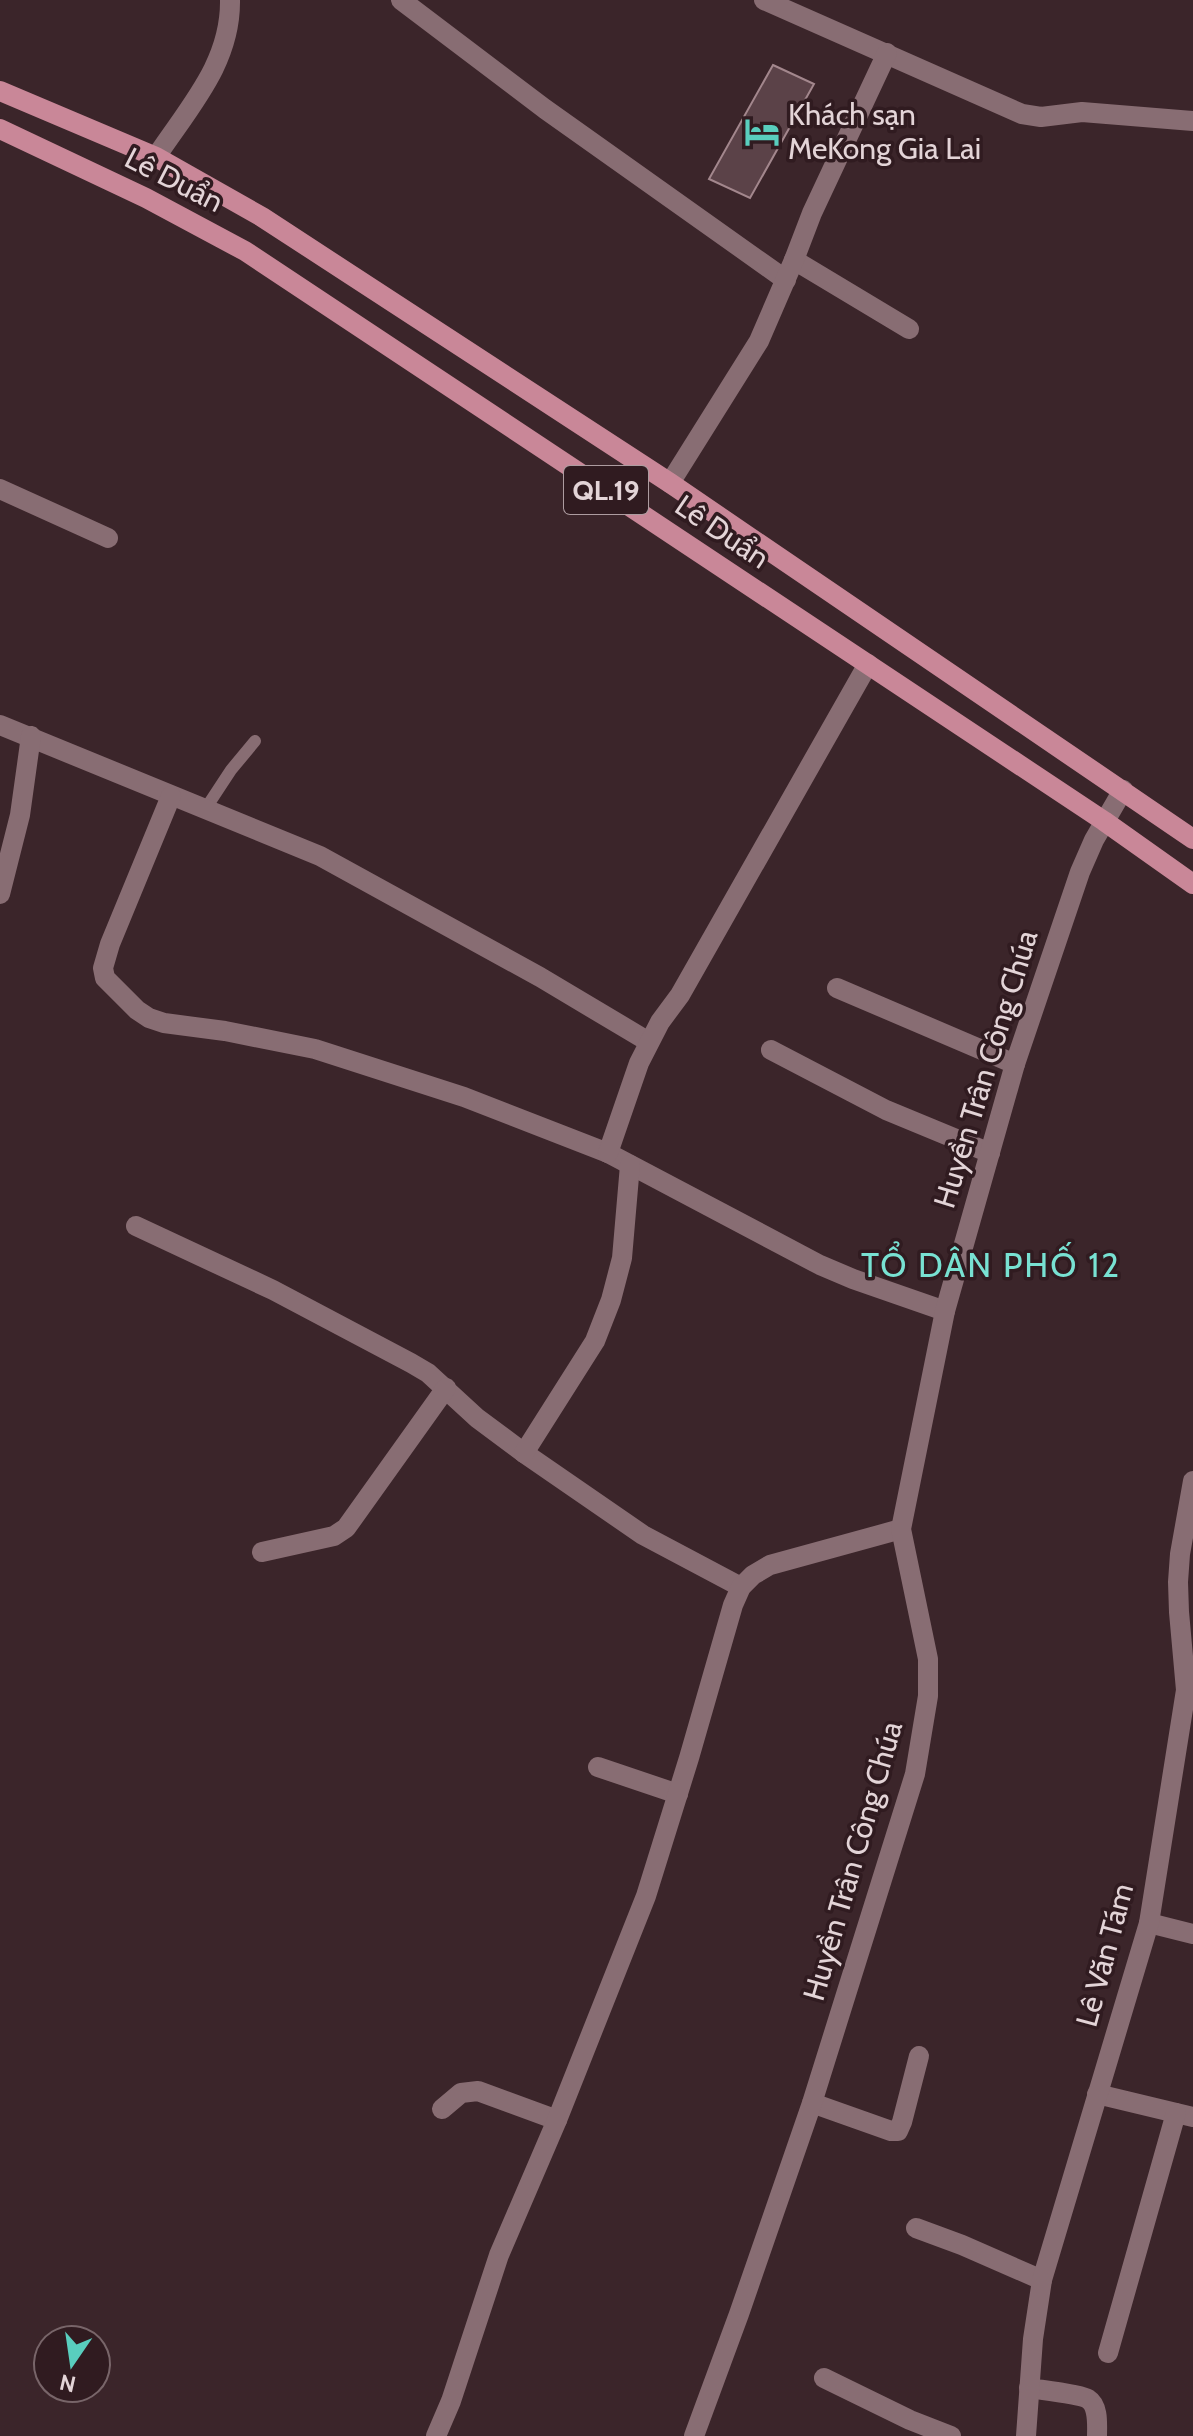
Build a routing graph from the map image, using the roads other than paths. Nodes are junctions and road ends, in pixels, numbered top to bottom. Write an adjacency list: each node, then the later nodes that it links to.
1 (230, 0): 8 (street)
2 (401, 0): 10 (street)
3 (764, 0): 4 (street)
4 (887, 53): 6 (street); 9 (street)
5 (0, 91): 8 (main road, Lê Duẩn / QL.19)
6 (1193, 121)
7 (0, 129): 15 (main road, Lê Duẩn / QL.19)
8 (156, 157): 12 (main road, Lê Duẩn / QL.19)
9 (794, 260): 10 (street); 11 (street)
10 (786, 280): 12 (street)
11 (909, 329)
12 (670, 483): 19 (main road, Lê Duẩn / QL.19)
13 (0, 489): 14 (street)
14 (108, 538)
15 (868, 664): 22 (main road, Lê Duẩn / QL.19); 27 (street)
16 (0, 725): 17 (street)
17 (31, 736): 20 (street); 25 (street)
18 (255, 741): 21 (lane)
19 (1123, 790): 22 (street, Huyền Trân Công Chúa); 23 (main road, Lê Duẩn / QL.19)
20 (171, 796): 21 (street); 30 (street)
21 (206, 808): 27 (street)
22 (1104, 821): 24 (main road, Lê Duẩn / QL.19); 29 (street, Huyền Trân Công Chúa)
23 (1193, 839)
24 (1193, 884)
25 (0, 894)
26 (837, 988): 29 (street)
27 (649, 1042): 30 (street)
28 (771, 1050): 31 (street)
29 (1015, 1064): 31 (street, Huyền Trân Công Chúa)
30 (608, 1153): 32 (street)
31 (990, 1153): 34 (street, Huyền Trân Công Chúa)
32 (630, 1165): 34 (street); 36 (street)
33 (136, 1226): 35 (street)
34 (945, 1311): 38 (street, Huyền Trân Công Chúa)
35 (446, 1388): 36 (street); 39 (street)
36 (524, 1453): 40 (street)
37 (1193, 1481): 41 (street, Lê Văn Tám)
38 (901, 1529): 40 (street); 48 (street, Huyền Trân Công Chúa)
39 (262, 1552)
40 (741, 1587): 43 (street)
41 (1189, 1691): 44 (street, Lê Văn Tám)
42 (598, 1767): 43 (street)
43 (678, 1794): 51 (street)
44 (1149, 1923): 45 (street); 47 (street, Lê Văn Tám)
45 (1193, 1934)
46 (919, 2056): 48 (street)
47 (1097, 2094): 50 (street); 53 (street, Lê Văn Tám)
48 (812, 2103): 58 (street, Huyền Trân Công Chúa)
49 (442, 2109): 51 (street)
50 (1184, 2115): 54 (street)
51 (557, 2120): 57 (street)
52 (916, 2228): 53 (street)
53 (1042, 2280): 56 (street, Lê Văn Tám)
54 (1108, 2353)
55 (824, 2378): 59 (street)
56 (1029, 2388): 60 (street, Lê Văn Tám); 61 (street)
57 (436, 2436)
58 (694, 2436)
59 (951, 2436)
60 (1026, 2436)
61 (1097, 2436)

